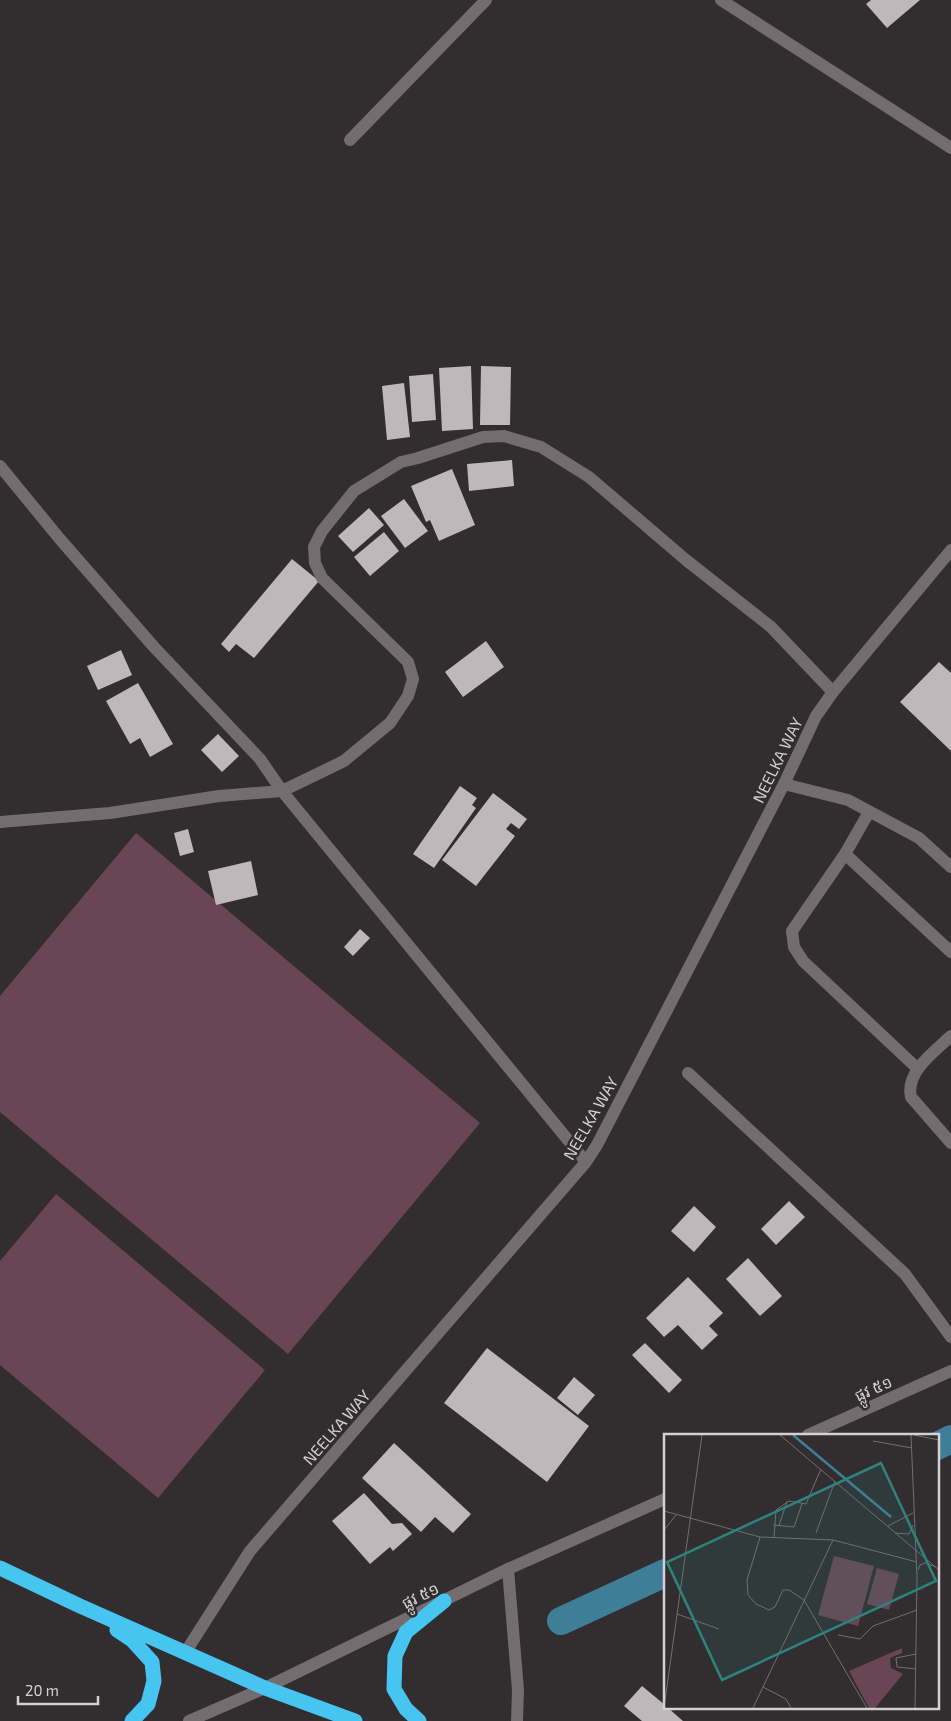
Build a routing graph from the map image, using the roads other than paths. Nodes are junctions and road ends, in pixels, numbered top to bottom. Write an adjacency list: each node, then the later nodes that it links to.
1 (486, 0): 3 (street)
2 (721, 0): 4 (street)
3 (350, 140)
4 (951, 148)
5 (0, 466): 9 (street)
6 (951, 550): 7 (street, NEELKA WAY)
7 (833, 692): 8 (street, NEELKA WAY); 9 (street)
8 (784, 784): 10 (street); 19 (street, NEELKA WAY)
9 (282, 791): 11 (street); 19 (street)
10 (869, 812): 12 (street); 13 (street)
11 (0, 822)
12 (846, 854): 14 (street); 16 (street)
13 (951, 868)
14 (951, 952)
15 (951, 1036): 16 (street)
16 (918, 1069): 18 (street)
17 (688, 1073): 20 (street)
18 (951, 1143)
19 (586, 1162): 28 (street, NEELKA WAY)
20 (951, 1337)
21 (951, 1371): 22 (street, ផ្លូវ ៥១)
22 (810, 1434)
23 (664, 1499): 25 (street, ផ្លូវ ៥១)
24 (0, 1568): 27 (highway)
25 (508, 1570): 26 (street, ផ្លូវ ៥១); 34 (street)
26 (444, 1601): 29 (street, ផ្លូវ ៥១); 33 (highway)
27 (80, 1606): 28 (highway); 30 (highway)
28 (186, 1653): 29 (highway)
29 (265, 1688): 31 (street, ផ្លូវ ៥១); 32 (highway)
30 (132, 1721)
31 (190, 1721)
32 (355, 1721)
33 (419, 1721)
34 (517, 1721)

